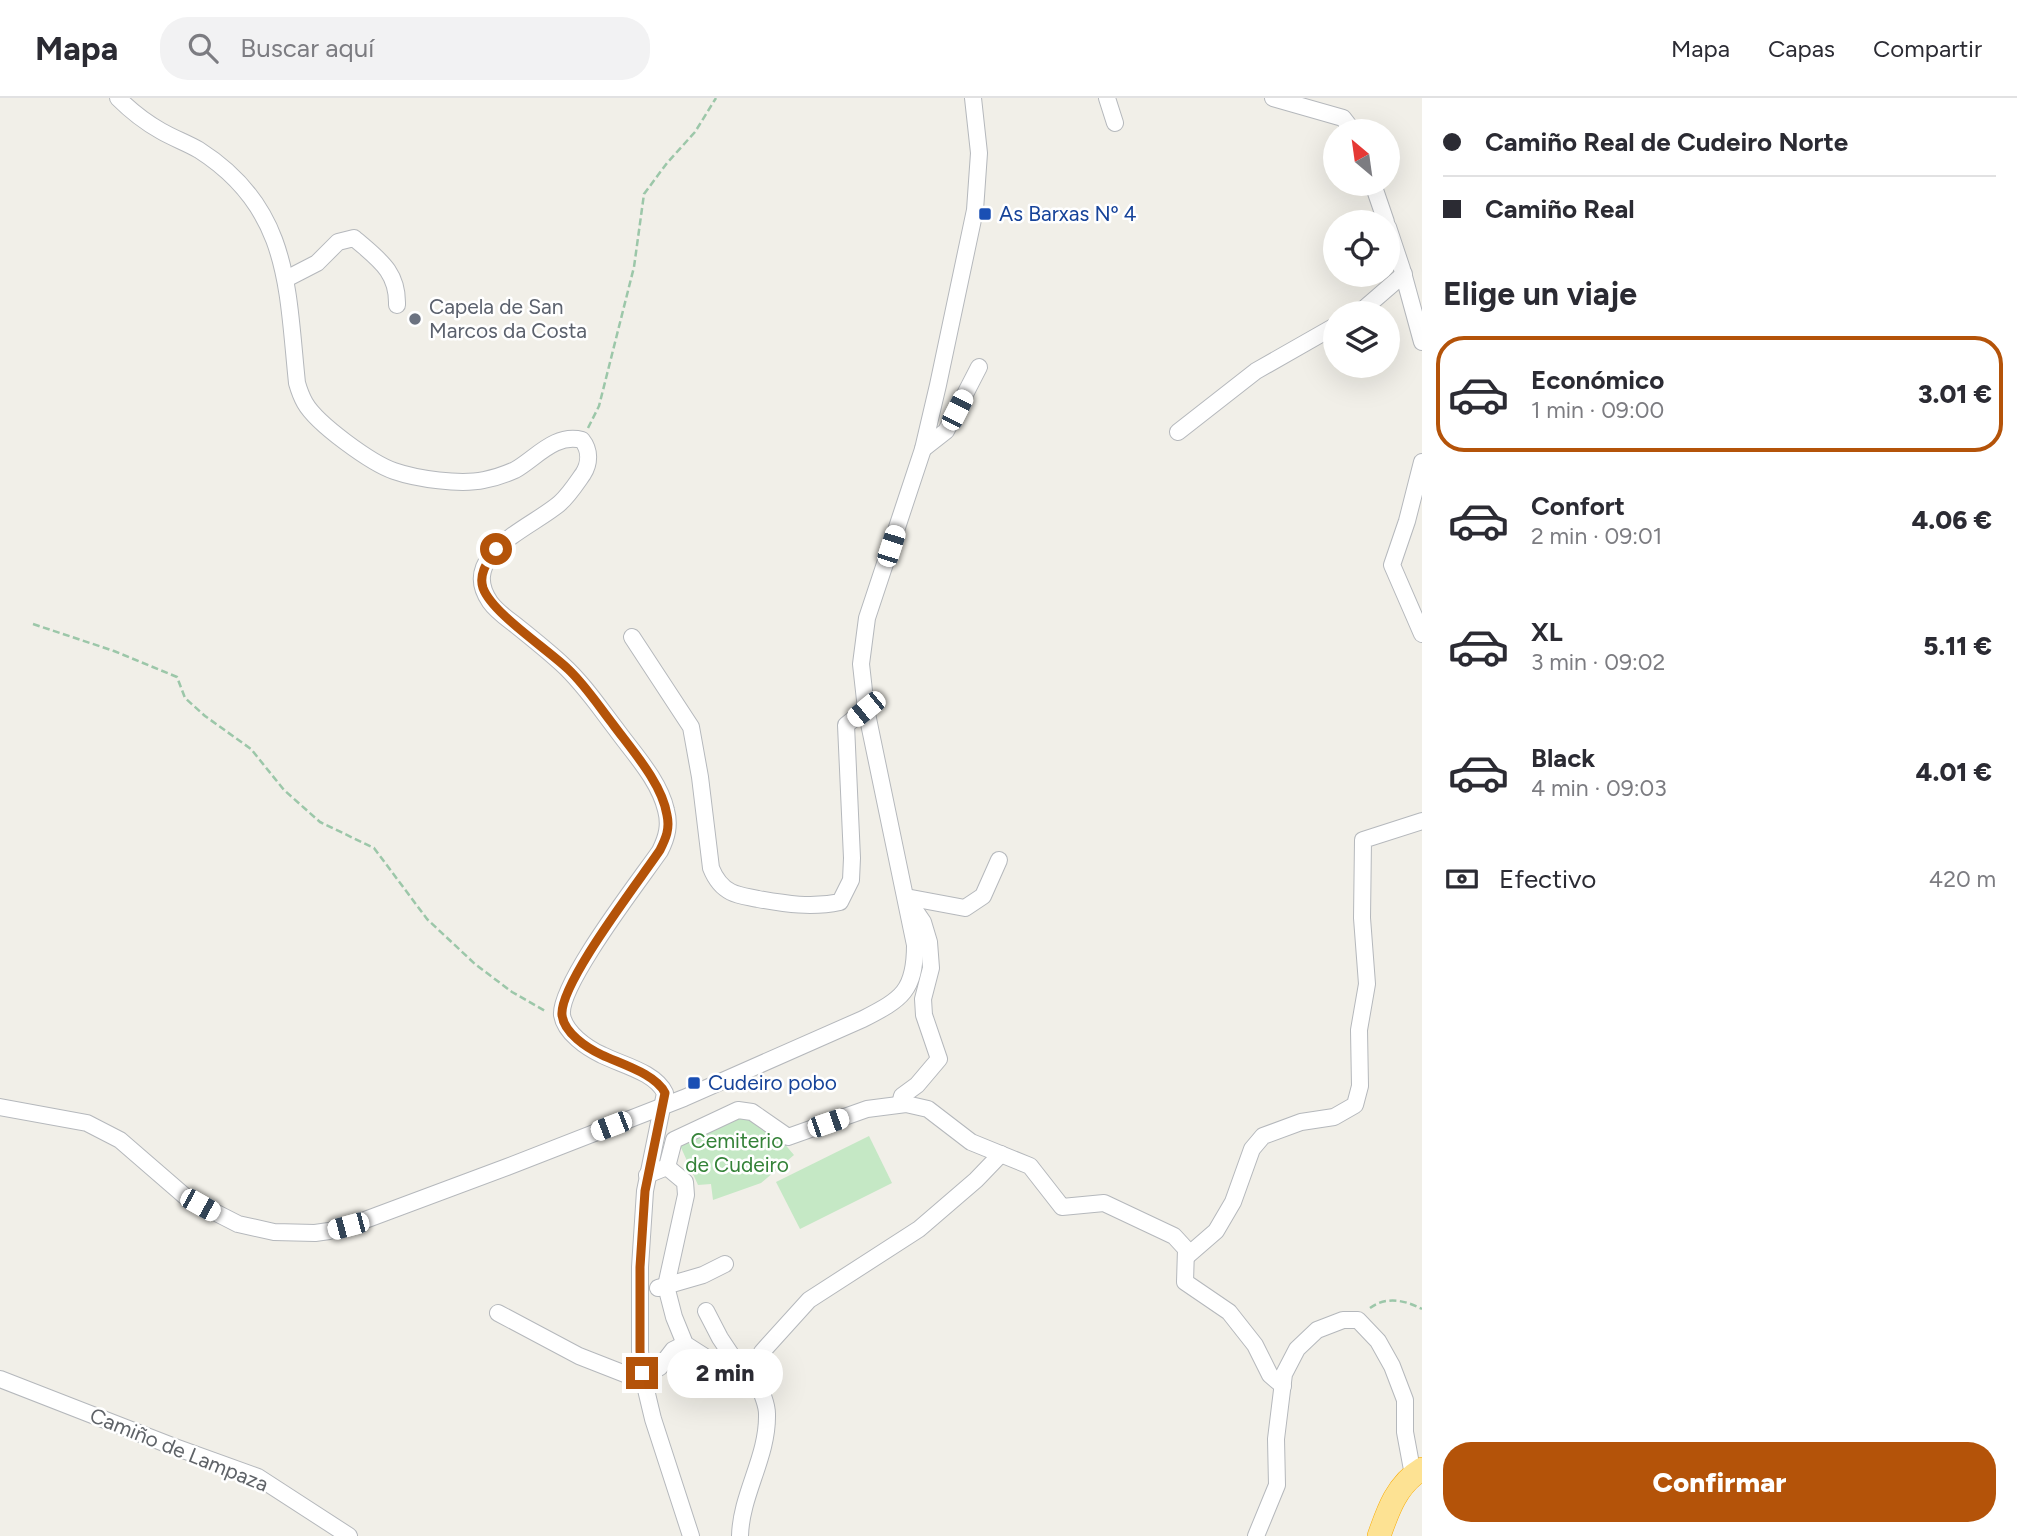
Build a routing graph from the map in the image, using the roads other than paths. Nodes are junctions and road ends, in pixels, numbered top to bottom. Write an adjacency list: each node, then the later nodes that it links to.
1 (118, 98): 9 (street)
2 (974, 98): 16 (street)
3 (1107, 98): 6 (street)
4 (1273, 98): 5 (street)
5 (1344, 119)
6 (1115, 123)
7 (1400, 262): 8 (street)
8 (1404, 274): 10 (street); 13 (street)
9 (286, 279): 11 (street); 25 (street)
10 (1373, 301)
11 (397, 305)
12 (1323, 333): 15 (street)
13 (1422, 342)
14 (979, 367): 16 (street)
15 (1178, 432)
16 (923, 449): 20 (street)
17 (1422, 462): 18 (street)
18 (1422, 634)
19 (632, 637): 20 (street)
20 (866, 709): 23 (street)
21 (1422, 821): 30 (street)
22 (999, 860): 23 (street)
23 (906, 897): 24 (street); 25 (street)
24 (900, 1104): 27 (street); 28 (street)
25 (664, 1106): 26 (street); 29 (street)
26 (0, 1107)
27 (1002, 1154): 30 (street); 38 (street)
28 (667, 1167): 29 (street); 32 (street)
29 (647, 1175): 33 (street)
30 (1186, 1257): 41 (street)
31 (725, 1264): 32 (street)
32 (666, 1286): 33 (street); 37 (street)
33 (642, 1292): 39 (street)
34 (706, 1311): 36 (street)
35 (498, 1313): 39 (street)
36 (720, 1338): 37 (street); 38 (street)
37 (690, 1347): 38 (street); 39 (street)
38 (746, 1369): 45 (street)
39 (643, 1375): 44 (street)
40 (0, 1379): 43 (street, Camiño de Lampaza)
41 (1283, 1387): 42 (street); 46 (street)
42 (1419, 1476): 47 (highway)
43 (349, 1536)
44 (691, 1536)
45 (740, 1536)
46 (1256, 1536)
47 (1378, 1536)

